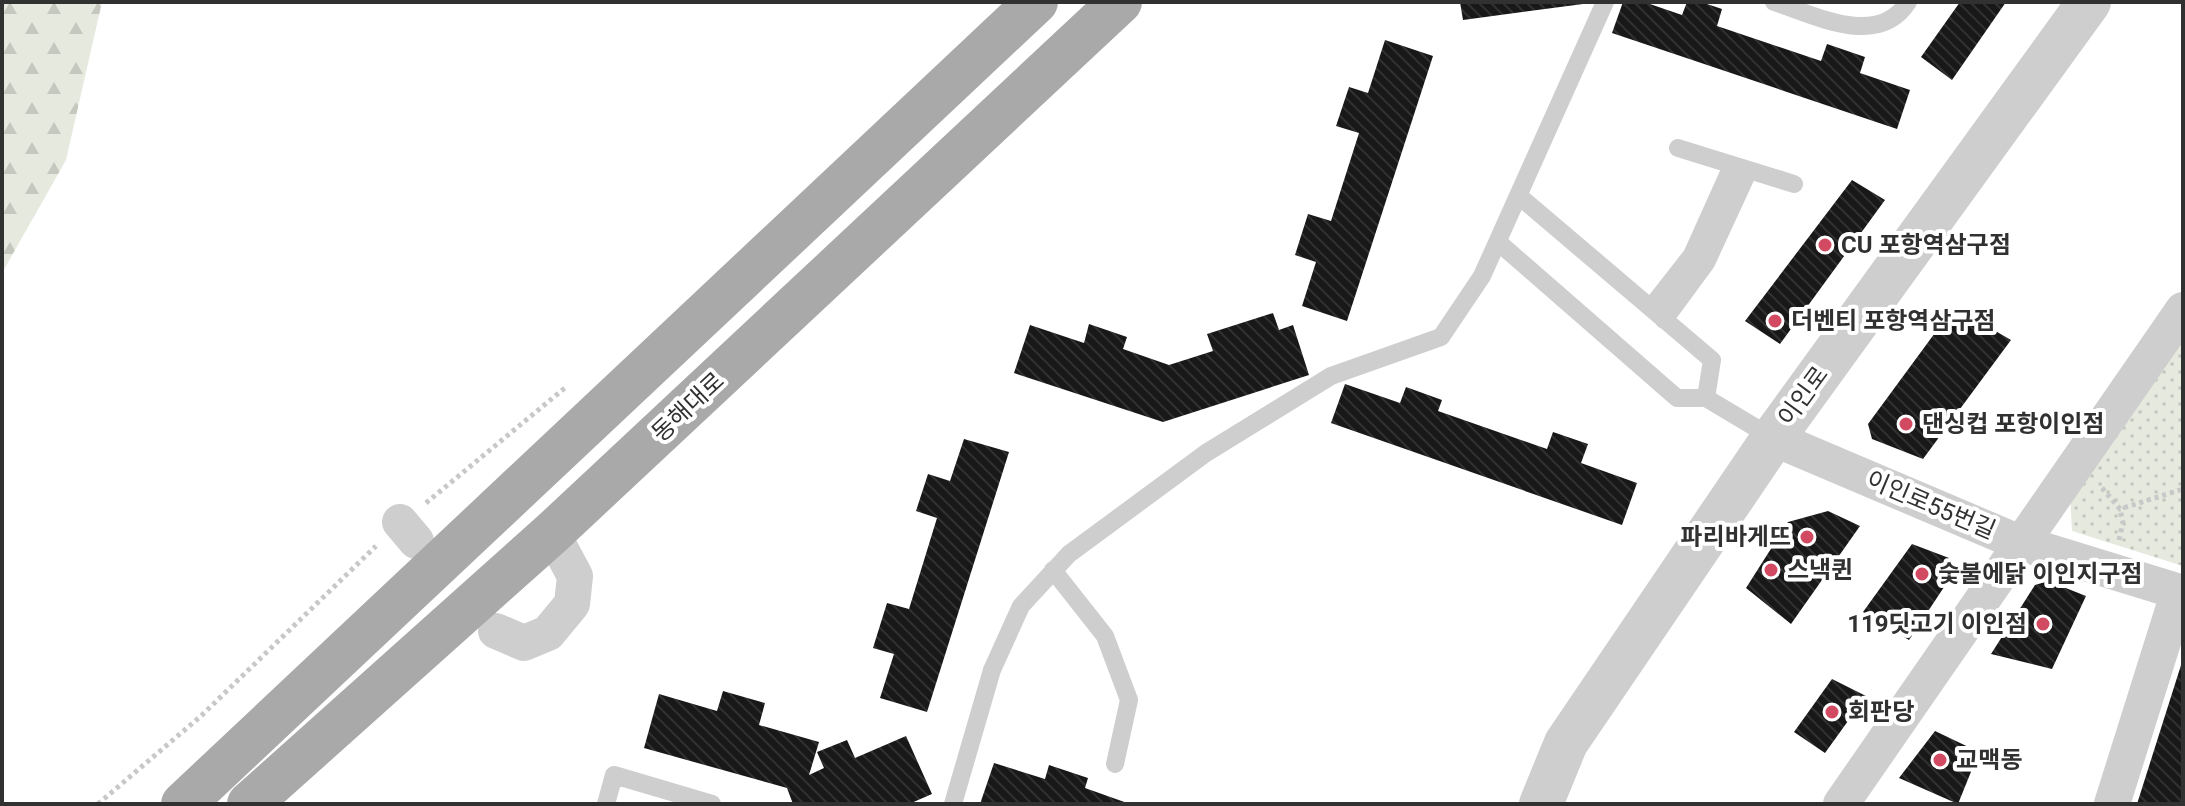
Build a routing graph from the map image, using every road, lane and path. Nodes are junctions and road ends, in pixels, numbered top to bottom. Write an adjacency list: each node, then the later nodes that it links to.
1 (1036, 2): 26 (main road)
2 (1120, 2): 19 (main road, 동해대로)
3 (1605, 2): 10 (lane)
4 (1774, 2): 5 (lane)
5 (1908, 2)
6 (2089, 2): 16 (street, 이인로)
7 (1678, 148): 8 (lane)
8 (1740, 169): 9 (lane); 13 (lane)
9 (1794, 184)
10 (1519, 196): 11 (lane); 13 (lane)
11 (1498, 242): 15 (lane); 21 (lane)
12 (2183, 310): 17 (street)
13 (1658, 313): 15 (lane)
14 (578, 377): 25 (path)
15 (1706, 398): 16 (lane)
16 (1773, 438): 20 (street, 이인로55번길); 31 (street, 이인로)
17 (2067, 475): 18 (path); 20 (street)
18 (2183, 489)
19 (552, 533): 23 (street); 27 (main road, 동해대로)
20 (2020, 543): 22 (street, 이인로55번길); 32 (street)
21 (1053, 570): 24 (lane); 30 (lane)
22 (2181, 592): 33 (street)
23 (496, 631)
24 (1115, 764)
25 (98, 804)
26 (183, 804)
27 (249, 804)
28 (606, 804): 29 (lane)
29 (712, 804)
30 (953, 804)
31 (1541, 804)
32 (1841, 804)
33 (2112, 804)

